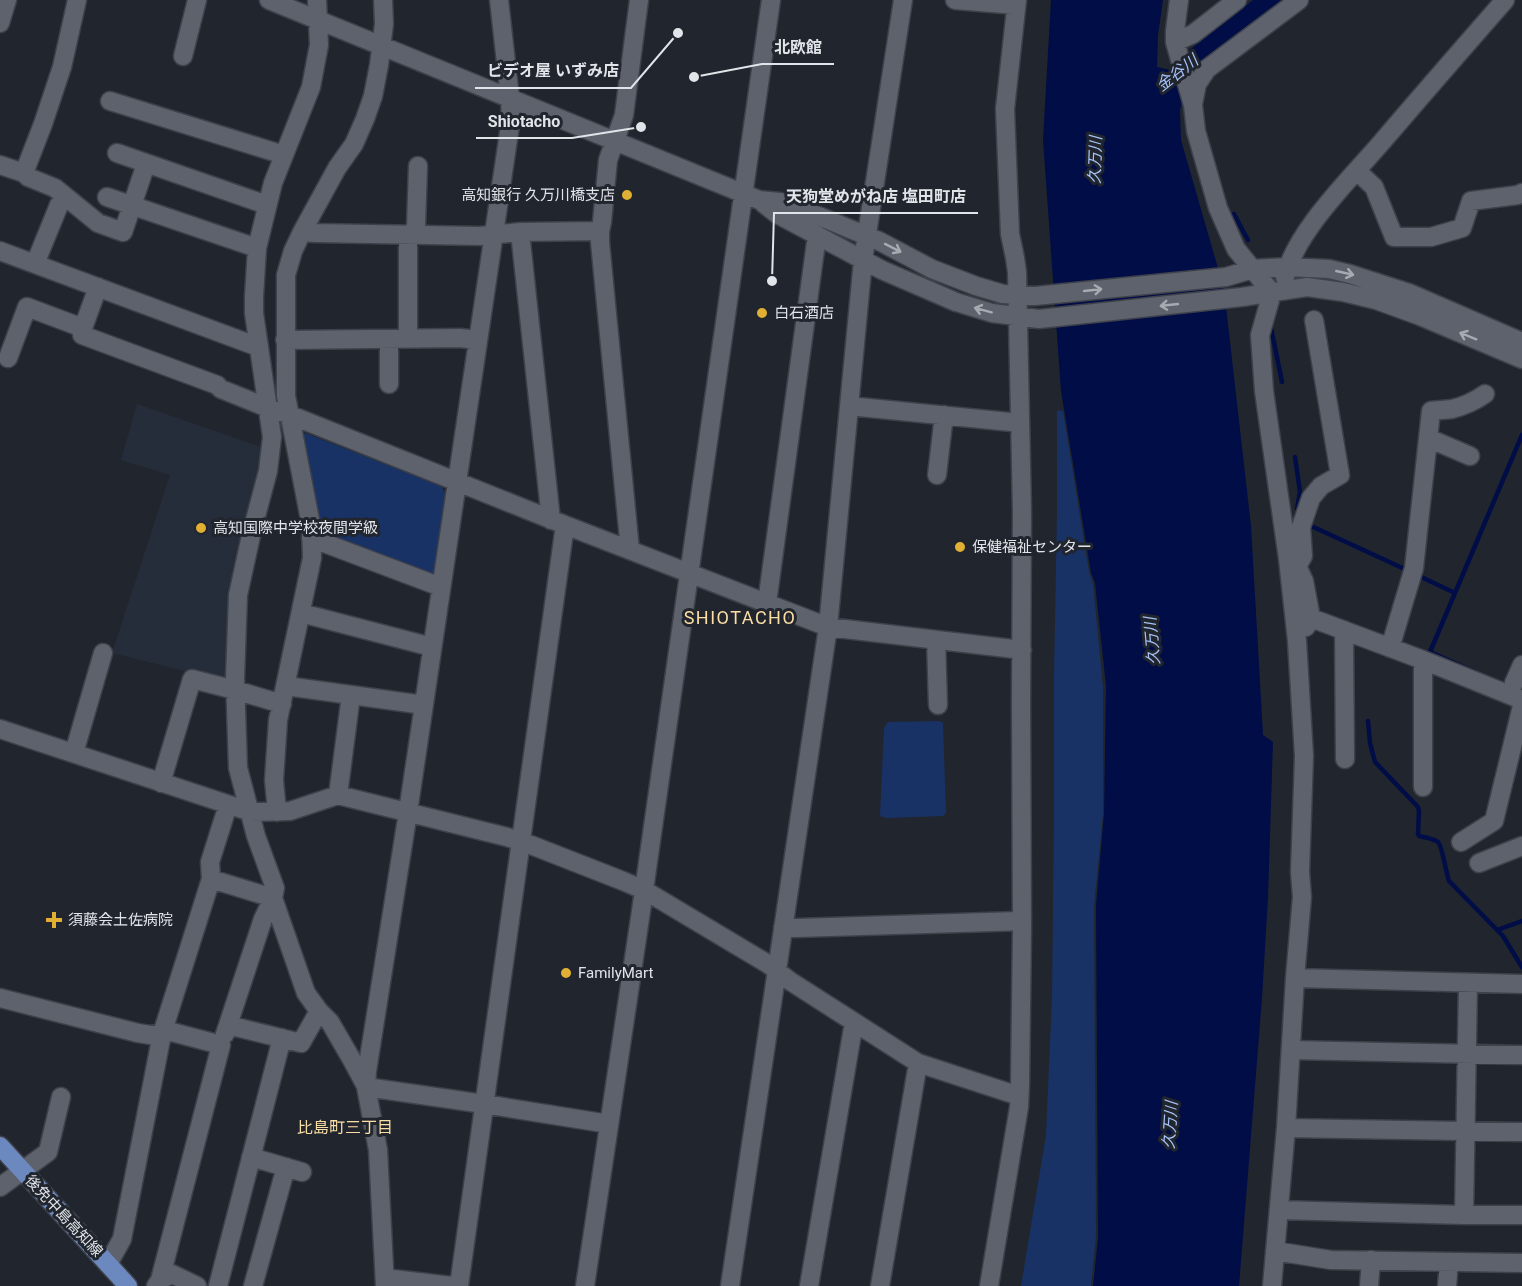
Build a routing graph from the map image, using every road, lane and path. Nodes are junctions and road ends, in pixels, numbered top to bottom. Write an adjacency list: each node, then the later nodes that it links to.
1 (7, 0): 19 (street)
2 (77, 0): 33 (street)
3 (197, 0): 22 (street)
4 (269, 0): 18 (street)
5 (317, 0): 18 (street)
6 (383, 0): 20 (street)
7 (499, 0): 24 (street)
8 (639, 0): 26 (street)
9 (771, 0): 35 (street)
10 (903, 0): 46 (street)
11 (955, 0): 12 (street)
12 (962, 0): 17 (street)
13 (1179, 0): 21 (street)
14 (1237, 0): 21 (street)
15 (1299, 0): 23 (street)
16 (1505, 0): 32 (street)
17 (1016, 3): 55 (street)
18 (319, 21): 20 (street); 28 (street)
19 (0, 23)
20 (382, 45): 24 (street); 41 (street)
21 (1176, 47): 23 (street)
22 (183, 56)
23 (1191, 97): 52 (street)
24 (510, 98): 26 (street); 43 (street)
25 (110, 101): 28 (street)
26 (615, 141): 35 (street); 40 (street)
27 (117, 153): 29 (street)
28 (284, 155): 39 (street)
29 (146, 164): 38 (street); 39 (street)
30 (0, 165): 33 (street)
31 (418, 166): 44 (street)
32 (1357, 171): 34 (street); 51 (street)
33 (24, 173): 36 (street)
34 (1522, 193)
35 (751, 196): 45 (street); 46 (street); 82 (street)
36 (66, 197): 38 (street); 50 (street)
37 (107, 197): 38 (street)
38 (132, 205): 47 (street)
39 (267, 205): 47 (street)
40 (600, 231): 42 (street); 80 (street)
41 (302, 232): 44 (street); 61 (street)
42 (520, 232): 43 (street); 78 (street)
43 (493, 234): 44 (street); 62 (street)
44 (412, 235): 59 (street)
45 (817, 235): 49 (street); 84 (street)
46 (867, 236): 49 (street); 55 (street, one-way to 55)
47 (257, 248): 64 (street)
48 (0, 251): 50 (street)
49 (863, 260): 56 (street, one-way to 49); 69 (street)
50 (35, 264): 53 (street)
51 (1287, 267): 52 (street); 54 (street); 63 (street, one-way to 63)
52 (1253, 269): 54 (street); 55 (street, one-way to 52)
53 (98, 287): 58 (street); 64 (street)
54 (1277, 292): 56 (street, one-way to 56); 66 (street, one-way to 54); 81 (street)
55 (1026, 296): 56 (street)
56 (1018, 316): 73 (street)
57 (1314, 320): 81 (street)
58 (83, 328): 65 (street); 70 (street)
59 (408, 338): 60 (street); 62 (street)
60 (389, 339): 61 (street); 67 (street)
61 (285, 340): 71 (street)
62 (477, 340): 77 (street)
63 (1522, 342)
64 (259, 346): 70 (street)
65 (8, 358)
66 (1522, 359)
67 (389, 384)
68 (1485, 394): 74 (street)
69 (849, 406): 72 (street); 87 (street)
70 (268, 408): 71 (street); 98 (street)
71 (288, 414): 77 (street); 79 (street)
72 (944, 415): 73 (street); 76 (street)
73 (1020, 423): 93 (street)
74 (1428, 438): 75 (street); 92 (street)
75 (1470, 456)
76 (937, 475)
77 (457, 481): 78 (street); 83 (street)
78 (558, 523): 80 (street); 115 (street)
79 (311, 538): 83 (street); 85 (street)
80 (630, 550): 82 (street)
81 (1292, 562): 86 (street); 90 (street)
82 (690, 574): 84 (street); 120 (street)
83 (441, 587): 91 (street)
84 (767, 603): 87 (street)
85 (301, 613): 91 (street); 99 (street)
86 (1311, 618): 88 (street); 90 (street)
87 (828, 627): 89 (street); 123 (street)
88 (1344, 630): 92 (street); 107 (street)
89 (936, 640): 93 (street); 103 (street)
90 (1297, 641): 125 (street)
91 (432, 647): 102 (street)
92 (1390, 648): 95 (street)
93 (1022, 650): 122 (street)
94 (103, 653): 106 (street)
95 (1423, 660): 101 (street); 109 (street)
96 (1522, 665): 97 (street)
97 (1514, 683)
98 (235, 690): 99 (street); 108 (street); 112 (street)
99 (284, 695): 100 (street); 113 (street)
100 (351, 695): 102 (street); 110 (street)
101 (1522, 700)
102 (424, 705): 114 (street)
103 (938, 705)
104 (1522, 706): 116 (street)
105 (0, 729): 106 (street)
106 (74, 753): 108 (street)
107 (1345, 759)
108 (161, 783): 111 (street)
109 (1423, 787)
110 (338, 795): 113 (street); 114 (street)
111 (228, 805): 112 (street); 119 (street)
112 (250, 812): 113 (street); 121 (street)
113 (277, 812)
114 (408, 812): 115 (street); 139 (street)
115 (520, 842): 120 (street); 142 (street)
116 (1461, 842)
117 (1522, 846): 118 (street)
118 (1479, 863)
119 (212, 879): 121 (street); 132 (street)
120 (644, 891): 124 (street); 143 (street)
121 (273, 898): 129 (street); 131 (street)
122 (1022, 921): 123 (street); 140 (street)
123 (783, 927): 124 (street)
124 (777, 971): 130 (street); 168 (street)
125 (1295, 978): 126 (street); 135 (street)
126 (1468, 983): 127 (street); 136 (street)
127 (1522, 984)
128 (0, 998): 132 (street)
129 (319, 1011): 133 (street); 139 (street)
130 (854, 1022): 138 (street); 169 (street)
131 (228, 1025): 133 (street); 134 (street)
132 (162, 1034): 134 (street); 158 (street)
133 (282, 1038): 148 (street)
134 (221, 1045): 160 (street)
135 (1291, 1050): 136 (street); 144 (street)
136 (1467, 1054): 137 (street); 145 (street)
137 (1522, 1055)
138 (918, 1063): 140 (street); 170 (street)
139 (366, 1087): 142 (street); 159 (street)
140 (1019, 1096): 171 (street)
141 (61, 1097): 149 (street)
142 (484, 1104): 143 (street); 166 (street)
143 (609, 1124): 167 (street)
144 (1286, 1128): 145 (street); 151 (street)
145 (1466, 1131): 146 (street); 152 (street)
146 (1522, 1132)
147 (0, 1146): 149 (main road, 後免中島高知線)
148 (251, 1157): 163 (street); 164 (street)
149 (23, 1171): 150 (street); 158 (main road, 後免中島高知線)
150 (0, 1188)
151 (1279, 1210): 152 (street); 154 (street)
152 (1464, 1215): 153 (street)
153 (1522, 1215)
154 (1275, 1251): 155 (street); 172 (street)
155 (1371, 1260): 156 (street); 173 (street)
156 (1449, 1262): 157 (street); 174 (street)
157 (1522, 1263)
158 (108, 1264): 161 (main road, 後免中島高知線)
159 (385, 1282): 165 (street)
160 (158, 1283): 162 (street)
161 (129, 1286)
162 (197, 1286)
163 (218, 1286)
164 (253, 1286)
165 (452, 1286)
166 (459, 1286)
167 (585, 1286)
168 (730, 1286)
169 (809, 1286)
170 (880, 1286)
171 (989, 1286)
172 (1272, 1286)
173 (1369, 1286)
174 (1447, 1286)

